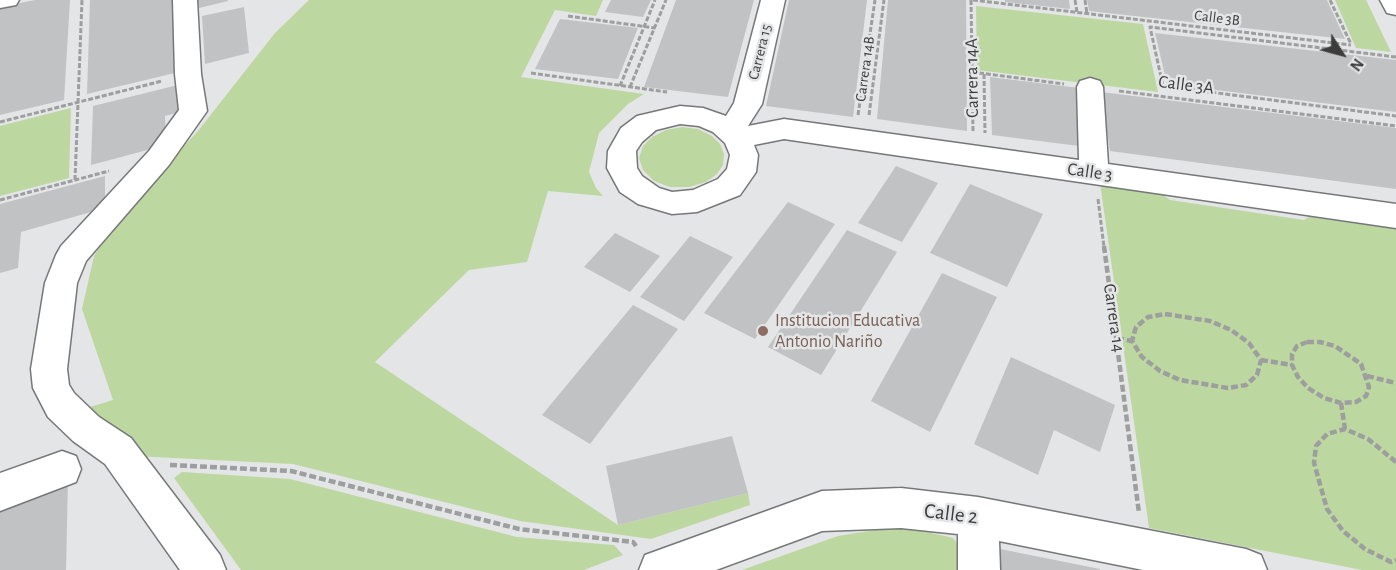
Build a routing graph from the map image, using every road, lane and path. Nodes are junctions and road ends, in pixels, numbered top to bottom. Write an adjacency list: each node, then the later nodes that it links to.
1 (7, 0): 15 (street)
2 (82, 0): 32 (path)
3 (185, 0): 24 (street)
4 (655, 0): 20 (path)
5 (666, 0): 21 (path)
6 (773, 0): 36 (street, Carrera 15)
7 (874, 0): 37 (path, Carrera 14B)
8 (885, 0): 37 (path, Carrera 14B)
9 (972, 0): 14 (path, Calle 3B); 23 (path, Carrera 14A)
10 (1075, 0): 17 (path)
11 (1085, 0): 18 (path)
12 (1330, 0): 18 (path, Calle 3B)
13 (1392, 0): 16 (street)
14 (983, 1): 17 (path, Calle 3B)
15 (0, 2)
16 (1396, 8)
17 (1077, 12): 18 (path, Calle 3B)
18 (1087, 14)
19 (568, 16): 20 (path)
20 (645, 26): 21 (path); 27 (path)
21 (655, 28): 29 (path)
22 (1396, 57): 28 (path, Calle 3B)
23 (972, 72): 26 (path, Calle 3A); 38 (path, Carrera 14A)
24 (188, 74): 32 (path); 39 (street)
25 (531, 74): 27 (path)
26 (984, 74): 30 (path, Calle 3A); 38 (path, Carrera 14A)
27 (620, 86): 29 (path)
28 (1163, 86): 33 (path, Calle 3A)
29 (630, 87): 31 (path)
30 (1089, 87): 35 (path, Calle 3A); 40 (street)
31 (677, 94)
32 (78, 102): 34 (path); 41 (path)
33 (1396, 116)
34 (0, 122)
35 (1396, 126)
36 (731, 136): 37 (street, Calle 3)
37 (860, 139): 38 (street, Calle 3)
38 (979, 156): 40 (street, Calle 3)
39 (159, 158): 41 (path); 60 (street)
40 (1094, 173): 43 (street, Calle 3); 44 (path, Carrera 14)
41 (75, 180): 42 (path)
42 (0, 200)
43 (1396, 216)
44 (1117, 338): 45 (path); 57 (path, Carrera 14)
45 (1132, 341): 46 (path); 46 (path)
46 (1261, 360): 47 (path)
47 (1292, 365): 48 (path); 50 (path)
48 (1367, 376): 49 (path); 50 (path)
49 (1396, 383)
50 (1341, 402): 51 (path)
51 (1345, 429): 52 (path); 59 (path)
52 (1396, 462)
53 (166, 465): 58 (path)
54 (62, 470): 55 (street)
55 (0, 492)
56 (978, 517): 57 (street, Calle 2); 58 (street, Calle 2); 61 (street)
57 (1143, 549): 62 (street, Calle 2)
58 (650, 560)
59 (1396, 560)
60 (205, 570)
61 (979, 570)
62 (1246, 570)

